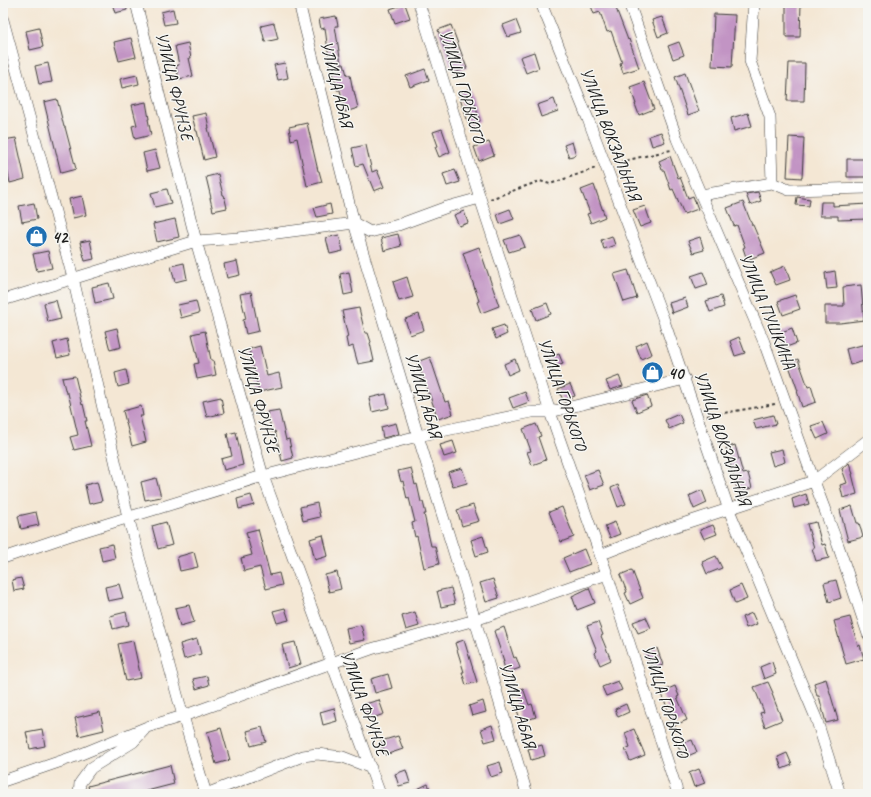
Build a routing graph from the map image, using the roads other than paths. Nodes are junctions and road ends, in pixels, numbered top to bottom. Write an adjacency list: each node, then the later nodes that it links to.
1 (136, 3): 13 (street, УЛИЦА ФРУНЗЕ)
2 (299, 3): 12 (street, УЛИЦА АБАЯ)
3 (419, 3): 11 (street, УЛИЦА ГОРЬКОГО)
4 (541, 3): 16 (street, УЛИЦА ВОКЗАЛЬНАЯ)
5 (629, 3): 10 (street, УЛИЦА ПУШКИНА)
6 (754, 3): 8 (street)
7 (3, 20): 14 (street)
8 (772, 183): 9 (street); 10 (street)
9 (868, 188)
10 (701, 195): 21 (street, УЛИЦА ПУШКИНА)
11 (481, 200): 12 (street); 17 (street, УЛИЦА ГОРЬКОГО)
12 (354, 222): 13 (street); 18 (street, УЛИЦА АБАЯ)
13 (196, 241): 14 (street); 20 (street, УЛИЦА ФРУНЗЕ)
14 (73, 278): 15 (street); 23 (street)
15 (3, 300)
16 (685, 379): 17 (street); 22 (street, УЛИЦА ВОКЗАЛЬНАЯ)
17 (550, 412): 18 (street); 24 (street, УЛИЦА ГОРЬКОГО)
18 (418, 436): 20 (street); 27 (street, УЛИЦА АБАЯ)
19 (868, 440): 21 (street)
20 (263, 476): 23 (street); 29 (street, УЛИЦА ФРУНЗЕ)
21 (814, 481): 22 (street); 28 (street, УЛИЦА ПУШКИНА)
22 (729, 510): 24 (street); 39 (street, УЛИЦА ВОКЗАЛЬНАЯ)
23 (128, 517): 25 (street); 30 (street)
24 (600, 555): 26 (street, УЛИЦА ГОРЬКОГО)
25 (3, 558)
26 (607, 574): 27 (street); 38 (street, УЛИЦА ГОРЬКОГО)
27 (476, 620): 29 (street); 37 (street, УЛИЦА АБАЯ)
28 (868, 634)
29 (332, 664): 30 (street); 32 (street, УЛИЦА ФРУНЗЕ)
30 (183, 716): 31 (street); 35 (street)
31 (147, 727): 33 (street); 34 (street)
32 (371, 768): 35 (street); 36 (street, УЛИЦА ФРУНЗЕ)
33 (3, 781)
34 (79, 794)
35 (206, 794)
36 (380, 794)
37 (527, 794)
38 (678, 794)
39 (840, 794)

